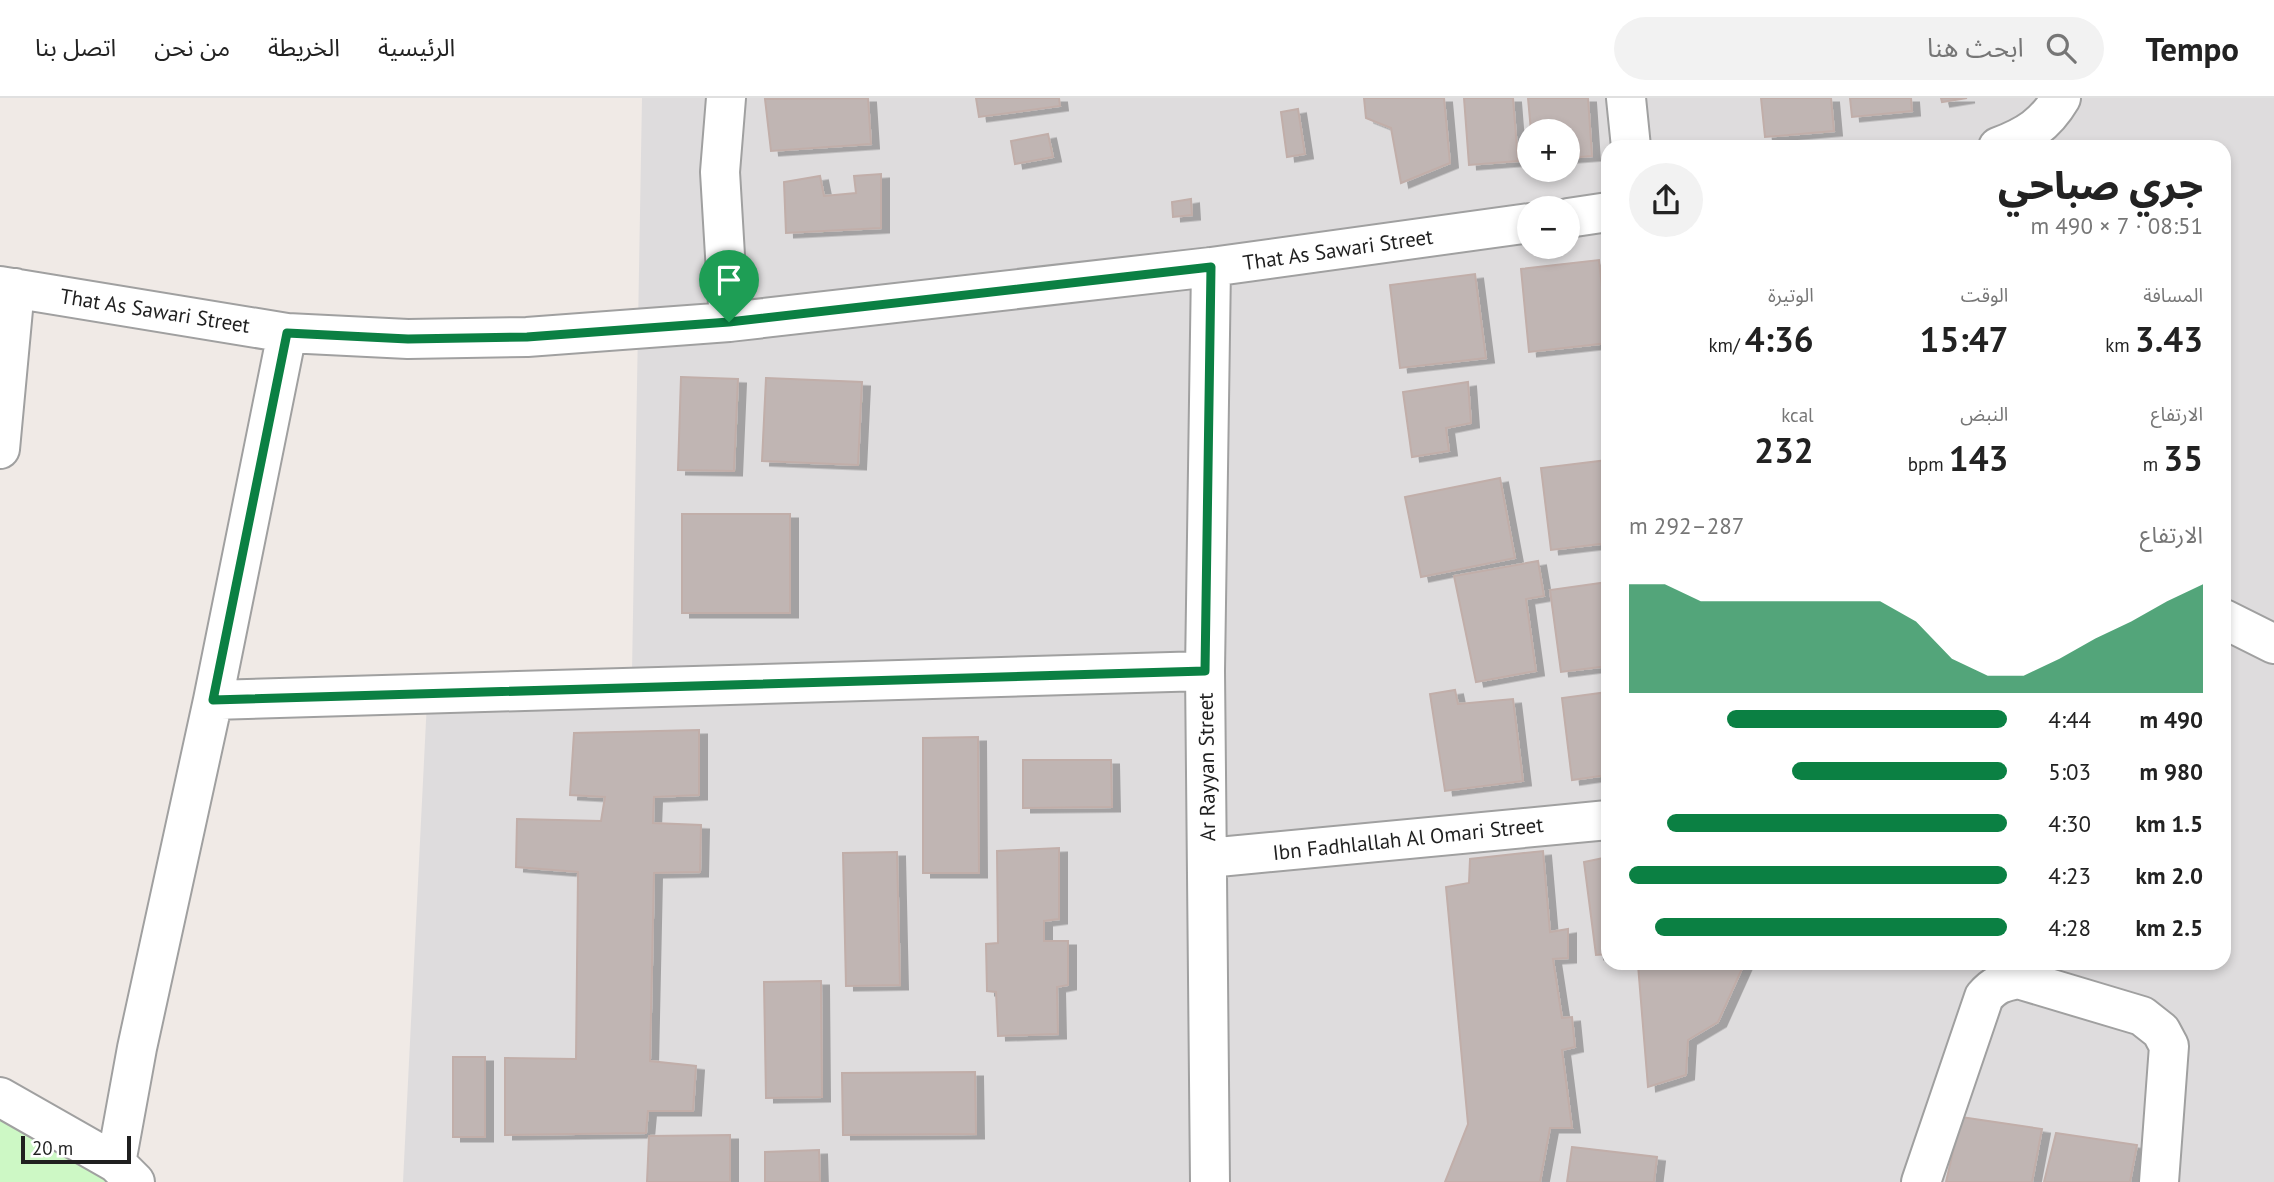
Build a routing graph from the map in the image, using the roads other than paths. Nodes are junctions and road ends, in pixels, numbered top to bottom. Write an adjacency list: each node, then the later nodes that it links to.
1 (726, 98): 11 (street)
2 (1626, 98): 4 (street)
3 (2062, 98): 5 (street)
4 (1630, 140)
5 (2016, 140)
6 (1601, 213): 7 (street)
7 (1580, 216)
8 (1517, 225): 9 (street, That As Sawari Street)
9 (1211, 267): 11 (street, That As Sawari Street); 16 (street, Ar Rayyan Street)
10 (8, 287): 12 (street, That As Sawari Street); 13 (street)
11 (729, 322): 12 (street, That As Sawari Street)
12 (287, 333): 17 (street)
13 (0, 449)
14 (2231, 622): 15 (street)
15 (2274, 644)
16 (1205, 671): 17 (street); 19 (street, Ar Rayyan Street)
17 (213, 700): 21 (street)
18 (1601, 821): 19 (street, Ibn Fadhlallah Al Omari Street)
19 (1208, 858): 22 (street, Ar Rayyan Street)
20 (0, 1097): 21 (street)
21 (126, 1172)
22 (1210, 1182)
23 (1920, 1182): 24 (street)
24 (2159, 1182)

